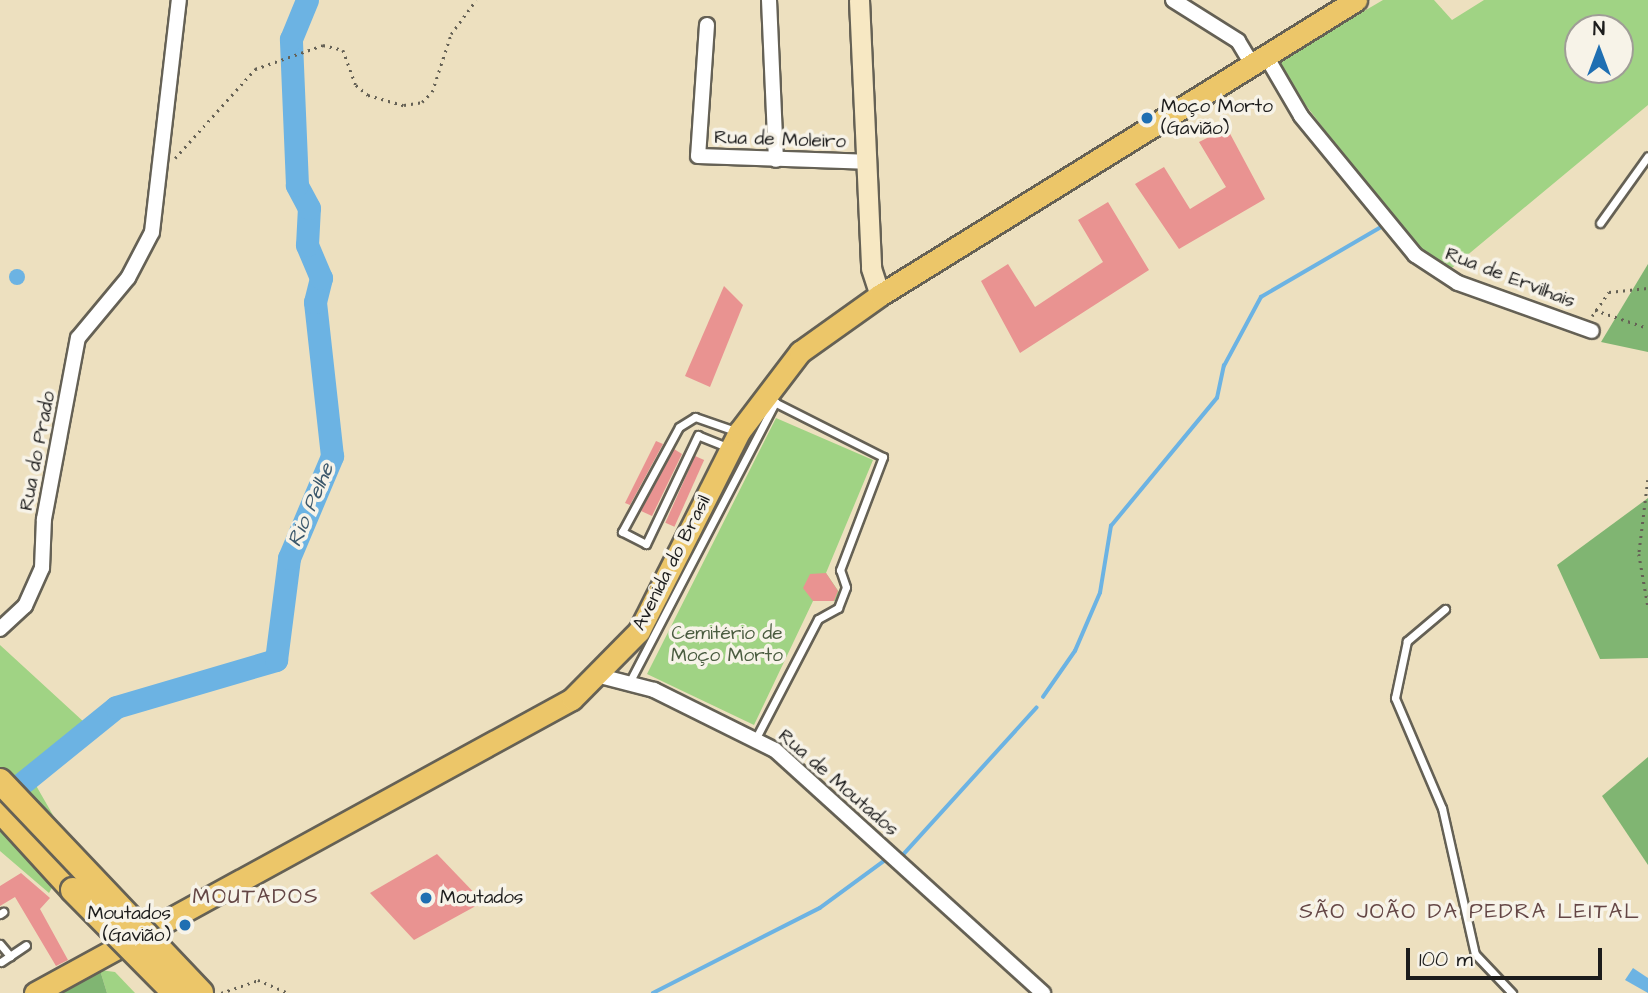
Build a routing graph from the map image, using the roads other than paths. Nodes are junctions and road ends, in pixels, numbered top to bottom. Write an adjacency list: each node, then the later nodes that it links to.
1 (179, 0): 19 (street, Rua do Prado)
2 (769, 0): 9 (street)
3 (859, 0): 10 (street)
4 (1173, 0): 7 (street, Rua de Ervilhais)
5 (1356, 0): 7 (main road, Avenida do Brasil)
6 (707, 25): 9 (street, Rua de Moleiro)
7 (1259, 60): 13 (main road, Avenida do Brasil); 15 (street, Rua de Ervilhais)
8 (1648, 156): 11 (lane)
9 (776, 160): 10 (street, Rua de Moleiro)
10 (866, 162): 12 (street)
11 (1600, 223)
12 (871, 248): 13 (street); 14 (street)
13 (903, 280): 14 (main road, Avenida do Brasil)
14 (880, 295): 16 (main road, Avenida do Brasil)
15 (1589, 330)
16 (768, 399): 17 (main road, Avenida do Brasil); 21 (lane); 22 (lane)
17 (734, 440): 17 (lane); 20 (main road, Avenida do Brasil)
18 (1446, 609): 35 (lane)
19 (0, 629)
20 (600, 676): 21 (street, Rua de Moutados); 31 (main road, Avenida do Brasil)
21 (628, 683): 22 (street, Rua de Moutados)
22 (756, 738): 34 (street, Rua de Moutados)
23 (0, 780): 33 (highway, bridge)
24 (0, 810): 26 (highway)
25 (0, 836): 26 (highway)
26 (73, 890): 32 (highway, bridge)
27 (0, 944): 29 (lane)
28 (26, 945): 29 (lane)
29 (10, 956): 30 (lane)
30 (1, 962)
31 (35, 993)
32 (175, 993)
33 (201, 993)
34 (1043, 993)
35 (1512, 993)

